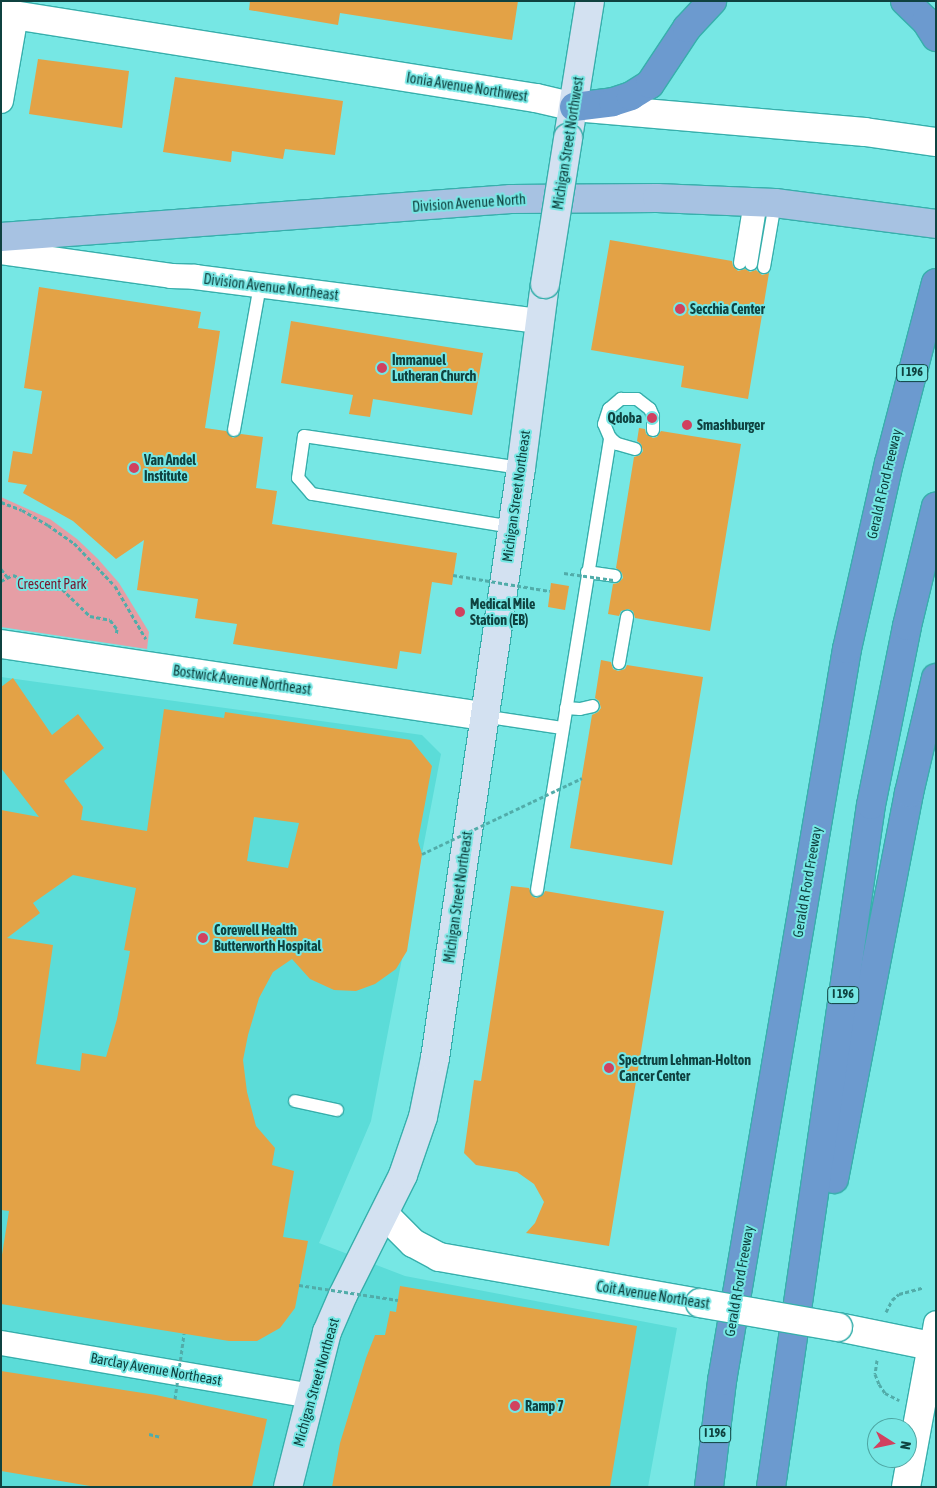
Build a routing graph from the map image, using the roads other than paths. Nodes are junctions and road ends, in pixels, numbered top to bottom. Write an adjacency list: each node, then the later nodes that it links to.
1 (590, 1): 7 (main road, Michigan Street Northwest)
2 (712, 1): 7 (highway)
3 (905, 1): 5 (highway)
4 (8, 14): 6 (street); 7 (street, Ionia Avenue Northwest)
5 (936, 37)
6 (1, 101)
7 (574, 106): 8 (street, Ionia Avenue Northwest); 16 (main road, Michigan Street Northwest, bridge)
8 (936, 142)
9 (762, 202): 10 (main road, Division Avenue North); 11 (main road, Division Avenue North); 13 (lane); 14 (lane)
10 (936, 224)
11 (1, 236)
12 (1, 252): 17 (street, Division Avenue Northeast)
13 (745, 264)
14 (764, 267)
15 (936, 283): 42 (highway, Gerald R Ford Freeway / I 196)
16 (545, 284): 18 (main road, Michigan Street Northeast)
17 (260, 286): 18 (street, Division Avenue Northeast); 19 (lane)
18 (540, 321): 23 (main road, Michigan Street Northeast)
19 (234, 430)
20 (653, 430): 21 (lane)
21 (610, 438): 22 (lane); 26 (lane)
22 (636, 449)
23 (521, 468): 25 (main road, Michigan Street Northeast); 25 (lane)
24 (936, 506): 47 (highway, I 196)
25 (512, 527): 34 (main road, Michigan Street Northeast)
26 (587, 572): 27 (lane); 33 (lane)
27 (614, 578)
28 (627, 617): 30 (lane)
29 (1, 644): 34 (street, Bostwick Avenue Northeast)
30 (619, 663)
31 (936, 678): 47 (highway)
32 (593, 706): 33 (lane)
33 (566, 708): 35 (lane)
34 (483, 716): 35 (lane); 39 (main road, Michigan Street Northeast)
35 (562, 728): 36 (lane)
36 (537, 890)
37 (295, 1101): 38 (lane)
38 (337, 1110)
39 (385, 1215): 40 (street, Coit Avenue Northeast, bridge); 43 (main road, Michigan Street Northeast)
40 (934, 1339): 48 (street)
41 (1, 1343): 43 (street, Barclay Avenue Northeast)
42 (722, 1381): 45 (highway); 46 (highway, Gerald R Ford Freeway / I 196)
43 (311, 1396): 44 (main road, Michigan Street Northeast)
44 (288, 1487)
45 (702, 1487)
46 (709, 1487)
47 (773, 1487)
48 (906, 1487)

